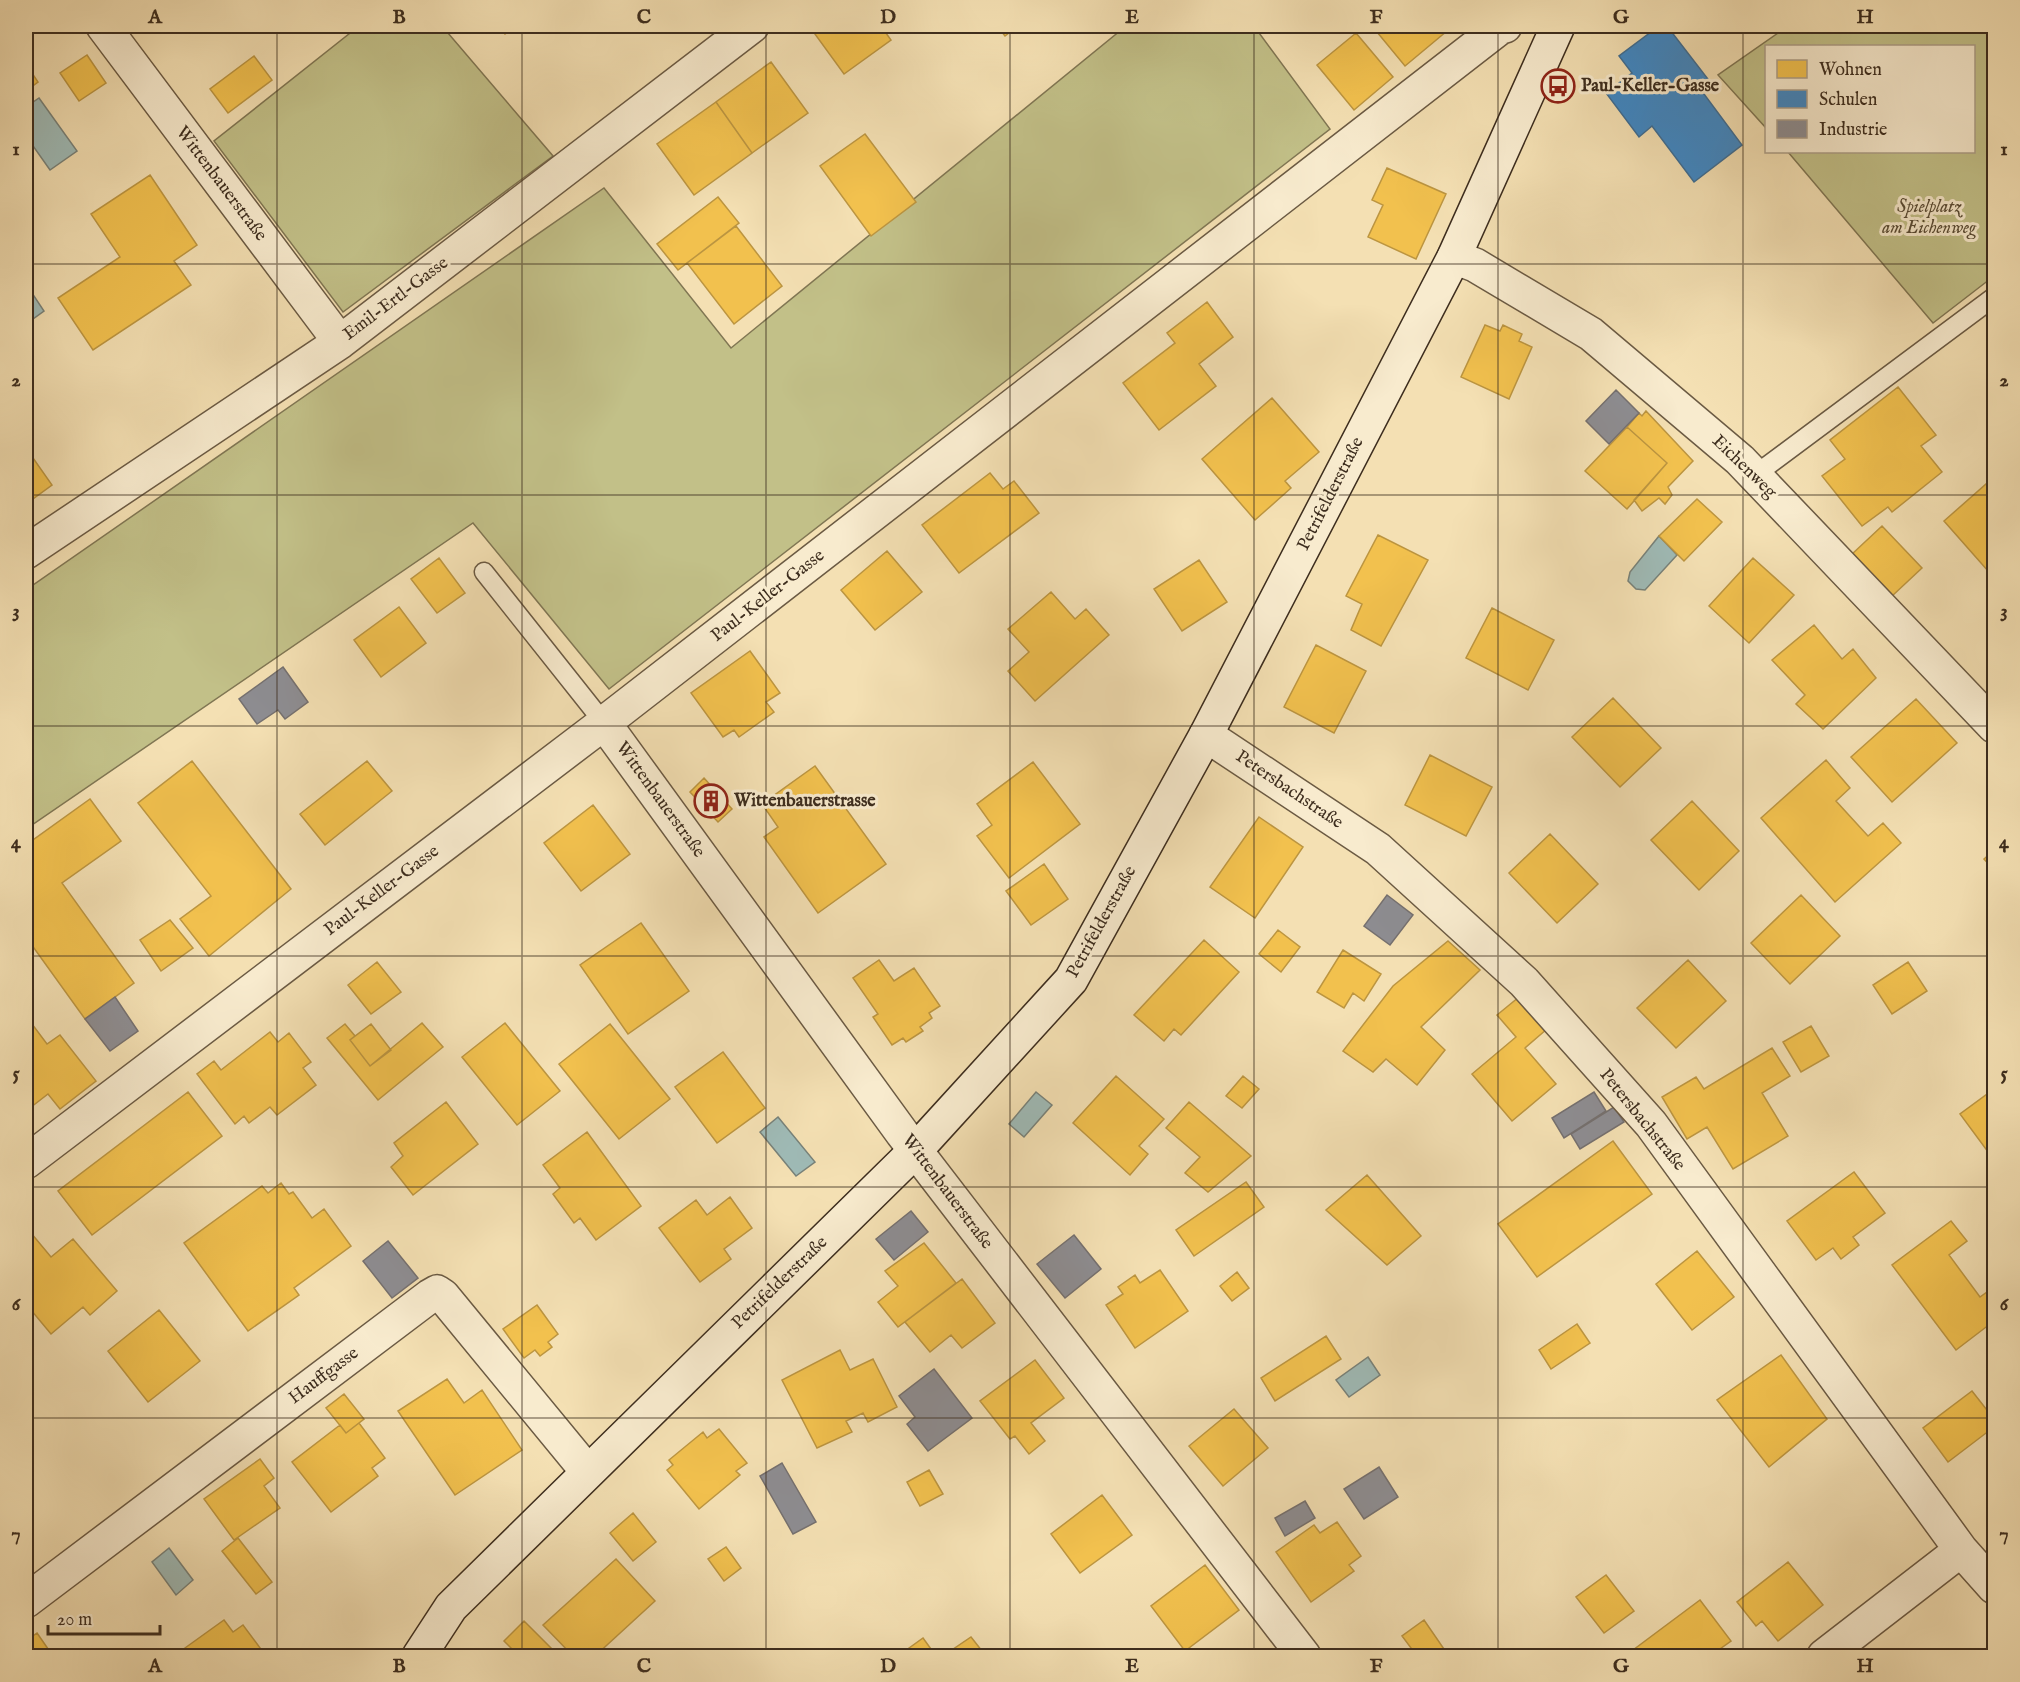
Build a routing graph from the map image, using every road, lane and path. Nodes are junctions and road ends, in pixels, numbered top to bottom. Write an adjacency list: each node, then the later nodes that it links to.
1 (103, 26): 7 (street, Wittenbauerstraße)
2 (752, 26): 7 (street, Emil-Ertl-Gasse)
3 (1505, 26): 11 (street, Paul-Keller-Gasse)
4 (1558, 26): 5 (street, Petrifelderstraße)
5 (1454, 257): 8 (street, Eichenweg); 13 (street, Petrifelderstraße)
6 (1995, 297): 8 (lane)
7 (340, 342): 9 (street, Emil-Ertl-Gasse)
8 (1755, 475): 12 (street, Eichenweg)
9 (26, 552)
10 (484, 572): 11 (lane)
11 (604, 723): 14 (street, Wittenbauerstraße); 15 (street, Paul-Keller-Gasse)
12 (1995, 726)
13 (1206, 735): 14 (street, Petrifelderstraße); 17 (street, Petersbachstraße)
14 (915, 1151): 16 (street, Petrifelderstraße); 20 (street, Wittenbauerstraße)
15 (26, 1162)
16 (587, 1471): 19 (street, Hauffgasse); 21 (street, Petrifelderstraße)
17 (1961, 1550): 18 (street, Petersbachstraße); 22 (street)
18 (1995, 1587)
19 (26, 1601)
20 (1300, 1655)
21 (419, 1656)
22 (1824, 1656)

